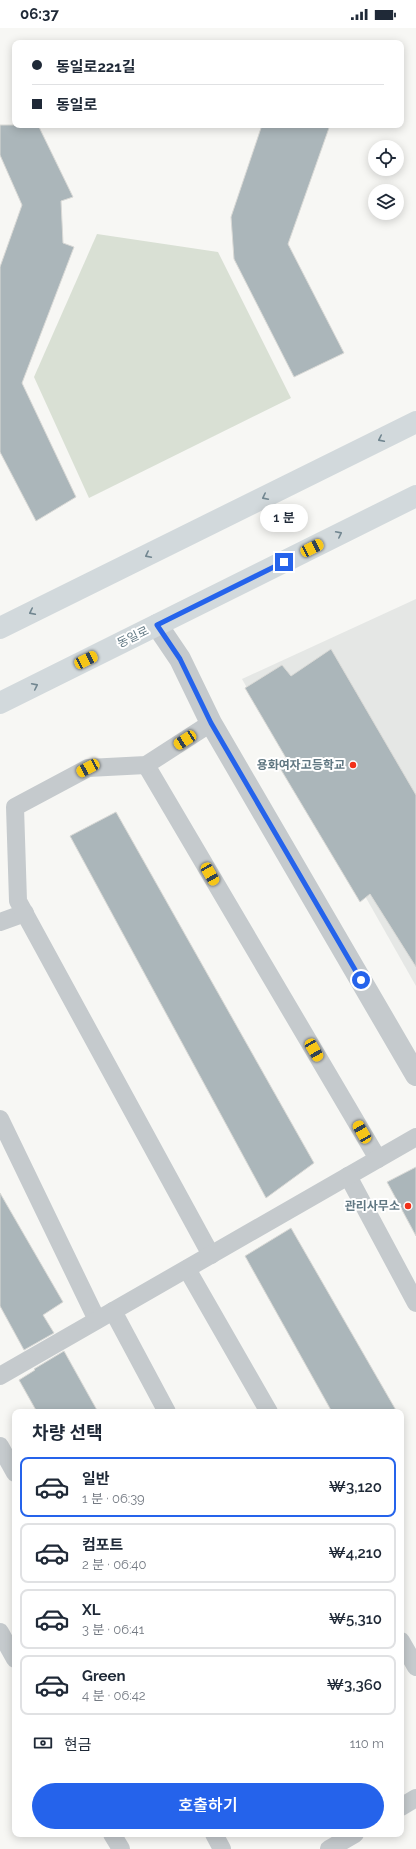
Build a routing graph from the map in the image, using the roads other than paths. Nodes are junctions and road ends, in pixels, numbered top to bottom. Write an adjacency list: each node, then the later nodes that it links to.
1 (416, 422): 4 (main road, one-way to 4)
2 (416, 496): 3 (main road, 동일로, one-way to 2)
3 (157, 625): 5 (main road, 동일로, one-way to 3); 6 (street)
4 (0, 628)
5 (0, 703)
6 (211, 723): 7 (lane); 10 (street)
7 (146, 765): 8 (lane); 13 (lane)
8 (25, 913): 9 (lane); 15 (lane)
9 (0, 922)
10 (416, 1075)
11 (0, 1119): 19 (lane)
12 (416, 1137): 13 (lane)
13 (378, 1159): 14 (lane)
14 (348, 1176): 15 (lane); 17 (lane)
15 (211, 1255): 16 (lane)
16 (187, 1269): 18 (lane); 22 (lane)
17 (416, 1303)
18 (113, 1311): 19 (lane); 21 (lane)
19 (97, 1320): 20 (lane)
20 (0, 1376)
21 (165, 1409)
22 (267, 1409)
23 (0, 1446): 24 (lane)
24 (12, 1468)
25 (0, 1632): 27 (lane)
26 (404, 1646): 28 (lane)
27 (12, 1654)
28 (416, 1667)
29 (416, 1798): 30 (lane)
30 (404, 1805)
31 (114, 1837): 34 (lane)
32 (216, 1837): 35 (lane)
33 (350, 1837): 36 (lane)
34 (121, 1849)
35 (222, 1849)
36 (329, 1849)

